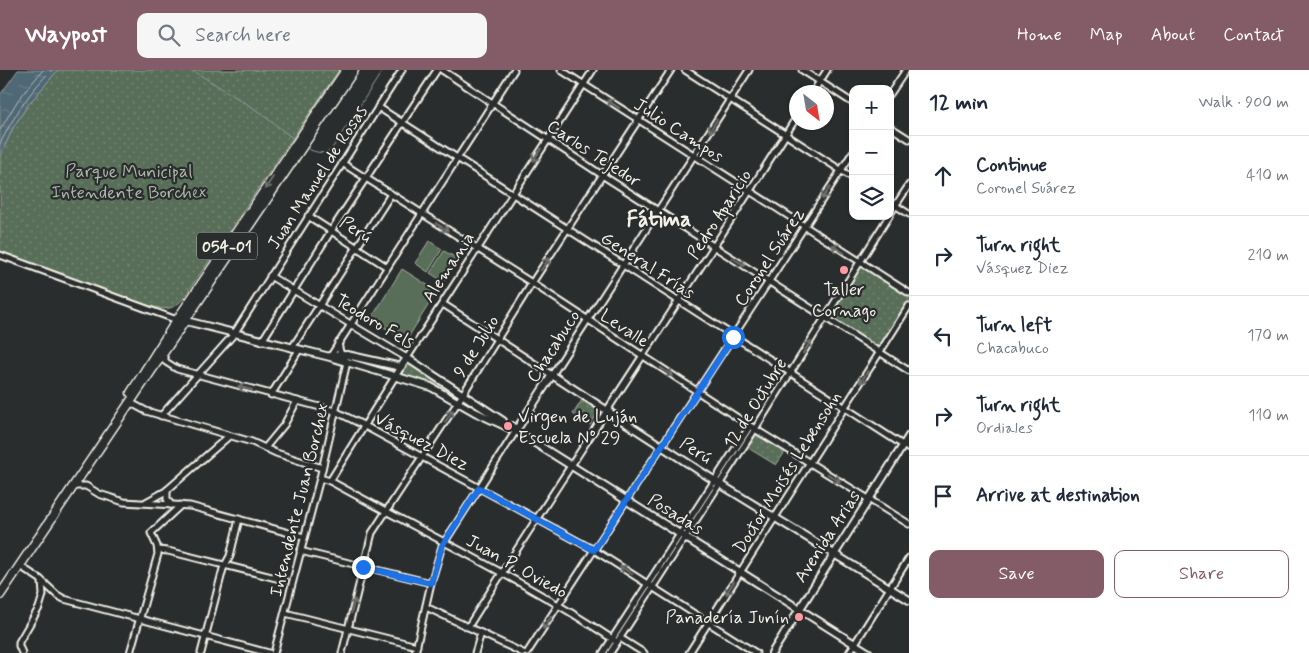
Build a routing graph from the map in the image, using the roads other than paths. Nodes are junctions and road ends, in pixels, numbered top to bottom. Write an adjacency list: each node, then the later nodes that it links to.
1 (346, 70): 69 (highway, 054-01, one-way to 69)
2 (354, 70): 70 (highway, 054-01)
3 (402, 70): 22 (street, Juan Manuel de Rosas)
4 (437, 70): 24 (street)
5 (442, 70): 21 (street, Carlos Tejedor)
6 (514, 70): 21 (street)
7 (561, 70): 16 (street, Julio Campos)
8 (592, 70): 16 (street, Alemania)
9 (671, 70): 23 (street, 9 de Julio)
10 (685, 70): 19 (street)
11 (749, 70): 19 (street, Chacabuco)
12 (802, 70): 15 (street)
13 (827, 70): 15 (street)
14 (906, 70): 18 (street)
15 (820, 82): 17 (street); 20 (street)
16 (583, 84): 23 (street, Julio Campos, one-way to 16); 28 (street, Alemania)
17 (818, 85)
18 (894, 88)
19 (730, 99): 27 (street); 30 (street, Chacabuco, one-way to 30)
20 (849, 100)
21 (493, 102): 28 (street, Carlos Tejedor); 31 (street)
22 (378, 107): 24 (street, General Frías); 33 (street, Juan Manuel de Rosas)
23 (638, 120): 30 (street, Julio Campos); 35 (street, 9 de Julio)
24 (402, 122): 31 (street, General Frías); 37 (street)
25 (789, 130): 27 (street, Pedro Aparicio)
26 (894, 130): 29 (street)
27 (786, 135): 34 (street); 39 (street, Pedro Aparicio)
28 (548, 138): 35 (street, Carlos Tejedor); 41 (street, Alemania, one-way to 41)
29 (909, 139)
30 (694, 156): 39 (street, Julio Campos); 44 (street, Chacabuco)
31 (457, 158): 41 (street, General Frías); 45 (street)
32 (849, 158): 34 (street, Coronel Suárez)
33 (342, 163): 37 (street, Levalle); 47 (street, Juan Manuel de Rosas)
34 (841, 170): 36 (street); 49 (street, Coronel Suárez, one-way to 49)
35 (602, 175): 44 (street, Carlos Tejedor); 50 (street, 9 de Julio)
36 (849, 175)
37 (366, 178): 40 (street, Levalle); 51 (street)
38 (909, 185): 42 (street, 12 de Octubre)
39 (750, 192): 49 (street, Julio Campos); 52 (street, Pedro Aparicio)
40 (391, 194): 45 (street, Levalle); 53 (street)
41 (512, 194): 50 (street, General Frías); 54 (street, Alemania)
42 (896, 206): 43 (street, 12 de Octubre); 46 (street)
43 (894, 209)
44 (659, 211): 52 (street, Carlos Tejedor); 57 (street, Chacabuco)
45 (422, 214): 54 (street, Levalle, one-way to 54); 58 (street)
46 (909, 214)
47 (308, 216): 51 (street, Perú); 59 (street, Juan Manuel de Rosas)
48 (887, 220): 56 (street, 12 de Octubre)
49 (804, 227): 56 (street, Julio Campos, one-way to 49); 60 (street, Coronel Suárez)
50 (568, 229): 57 (street, General Frías); 61 (street, 9 de Julio, one-way to 50)
51 (331, 231): 53 (street, Perú); 62 (street)
52 (715, 247): 60 (street, Carlos Tejedor, one-way to 60); 64 (street, Pedro Aparicio)
53 (356, 248): 58 (street, Perú); 66 (street)
54 (478, 249): 61 (street, Levalle); 65 (street, Alemania)
55 (0, 255): 69 (street)
56 (860, 262): 63 (street, Julio Campos); 68 (street, 12 de Octubre)
57 (623, 265): 64 (street, General Frías); 71 (street, Chacabuco)
58 (387, 268): 72 (street)
59 (270, 276): 62 (street, Teodoro Fels); 73 (street, Juan Manuel de Rosas)
60 (769, 281): 68 (street, Carlos Tejedor); 74 (street, Coronel Suárez)
61 (532, 284): 71 (street, Levalle); 75 (street, 9 de Julio)
62 (293, 291): 66 (street, Teodoro Fels); 76 (street)
63 (909, 293)
64 (679, 301): 74 (street, General Frías); 82 (street, Pedro Aparicio)
65 (443, 304): 75 (street, Perú); 84 (street, Alemania)
66 (319, 305): 72 (street, Teodoro Fels); 78 (street)
67 (909, 306): 79 (street, Doctor Moisés Lebensohn)
68 (825, 317): 79 (street, Carlos Tejedor); 88 (street, 12 de Octubre, one-way to 68)
69 (177, 320): 70 (main road, Posadas); 102 (highway, 054-01)
70 (186, 320): 73 (main road, Posadas); 81 (highway, 054-01)
71 (588, 320): 82 (street, Levalle); 89 (street, Chacabuco)
72 (351, 323): 77 (street); 84 (street, Teodoro Fels)
73 (234, 334): 76 (main road, Posadas); 90 (street, Juan Manuel de Rosas)
74 (733, 337): 88 (street, General Frías); 92 (street, Coronel Suárez)
75 (497, 339): 89 (street, Perú); 93 (street, 9 de Julio)
76 (262, 341): 78 (main road, Posadas)
77 (338, 343): 80 (street); 83 (street)
78 (296, 349): 83 (main road, Posadas); 94 (street)
79 (880, 352): 87 (street, Carlos Tejedor); 98 (street, Doctor Moisés Lebensohn, one-way to 98)
80 (343, 354): 83 (main road); 85 (street); 86 (main road)
81 (162, 355): 90 (street, Vásquez Diez); 97 (highway, 054-01)
82 (642, 356): 92 (street, Levalle, one-way to 92); 99 (street, Pedro Aparicio)
83 (330, 357): 85 (main road, Posadas)
84 (407, 358): 86 (main road, Alemania); 93 (main road, Teodoro Fels)
85 (347, 362): 91 (main road, Posadas); 100 (street, Intendente Juan Borchex)
86 (401, 367): 91 (street, Alemania)
87 (909, 371)
88 (790, 373): 98 (street, General Frías); 104 (street, 12 de Octubre)
89 (552, 375): 99 (main road, Perú); 105 (main road, Chacabuco)
90 (198, 376): 94 (street, Vásquez Diez, one-way to 90); 101 (street, Juan Manuel de Rosas)
91 (395, 376): 96 (main road, Posadas); 103 (street, Alemania)
92 (697, 392): 104 (street, Levalle); 108 (street, Coronel Suárez)
93 (462, 394): 96 (street, 9 de Julio); 105 (main road, Posadas)
94 (271, 395): 95 (street, Vásquez Diez)
95 (297, 401): 100 (street, Vásquez Diez); 110 (street)
96 (458, 402): 105 (main road, Posadas); 111 (street, 9 de Julio, one-way to 96)
97 (131, 403): 101 (street); 102 (highway, 054-01)
98 (844, 408): 109 (street, General Frías); 112 (street, Doctor Moisés Lebensohn)
99 (606, 410): 108 (main road, Perú); 113 (street, Pedro Aparicio)
100 (335, 412): 103 (street, Vásquez Diez); 114 (street, Intendente Juan Borchex)
101 (162, 416): 106 (street)
102 (114, 426): 115 (highway, 054-01)
103 (363, 426): 111 (street, Vásquez Diez); 117 (street, Alemania)
104 (753, 428): 112 (street, Levalle); 118 (street, 12 de Octubre)
105 (516, 430): 113 (main road, Posadas); 121 (street, Chacabuco)
106 (229, 436): 110 (street); 122 (street)
107 (909, 436): 109 (main road, Avenida Arias)
108 (662, 446): 118 (main road, Perú); 124 (street, Coronel Suárez)
109 (906, 447): 123 (main road, Avenida Arias)
110 (265, 448): 114 (street)
111 (422, 457): 121 (street, Vásquez Diez); 128 (street, 9 de Julio)
112 (809, 463): 123 (street, Levalle, one-way to 123); 129 (street, Doctor Moisés Lebensohn)
113 (571, 464): 124 (main road, Posadas); 130 (street, Pedro Aparicio)
114 (322, 468): 116 (street, Intendente Juan Borchex)
115 (81, 475): 119 (highway, 054-01); 120 (street)
116 (320, 478): 117 (street, Juan P. Oviedo); 134 (street, Intendente Juan Borchex)
117 (330, 481): 128 (street, Juan P. Oviedo)
118 (718, 482): 129 (main road, Perú); 133 (street, 12 de Octubre)
119 (73, 486): 120 (street); 141 (highway, 054-01)
120 (86, 486): 125 (street)
121 (479, 488): 130 (street, Vásquez Diez); 135 (street, Chacabuco)
122 (167, 490): 125 (street); 126 (street)
123 (869, 499): 132 (street, Levalle); 139 (main road, Avenida Arias)
124 (626, 500): 133 (main road, Posadas); 137 (street, Coronel Suárez)
125 (142, 503): 126 (street)
126 (171, 505): 127 (street)
127 (181, 506): 131 (street); 136 (street)
128 (385, 511): 135 (street, Juan P. Oviedo); 143 (street, 9 de Julio)
129 (775, 517): 139 (main road, Perú); 145 (street, Doctor Moisés Lebensohn)
130 (536, 518): 137 (street, Vásquez Diez); 144 (street, Pedro Aparicio)
131 (239, 519): 134 (street); 142 (street)
132 (909, 524)
133 (683, 536): 145 (main road, Posadas); 149 (street, 12 de Octubre)
134 (304, 537): 138 (street, Intendente Juan Borchex)
135 (445, 541): 144 (street, Juan P. Oviedo); 148 (street, Chacabuco)
136 (158, 550): 142 (street); 157 (street)
137 (594, 550): 149 (street, Vásquez Diez, one-way to 137); 153 (street, Coronel Suárez)
138 (300, 551): 143 (street); 156 (street, Intendente Juan Borchex)
139 (834, 553): 150 (main road, Perú); 155 (main road, Avenida Arias)
140 (909, 558): 150 (street)
141 (20, 566): 146 (street); 151 (highway, 054-01)
142 (225, 566): 147 (street); 162 (street)
143 (363, 567): 148 (street); 160 (street, 9 de Julio, one-way to 143)
144 (502, 572): 153 (street, Juan P. Oviedo); 159 (street, Pedro Aparicio)
145 (740, 572): 155 (main road, Posadas); 158 (street, Doctor Moisés Lebensohn, one-way to 158)
146 (41, 580): 157 (street); 166 (street)
147 (284, 580)
148 (431, 583): 154 (street, Chacabuco)
149 (650, 586): 158 (street, Vásquez Diez); 163 (street, 12 de Octubre)
150 (890, 588): 152 (main road, Perú); 164 (street)
151 (0, 596)
152 (909, 600)
153 (559, 604): 163 (street, Juan P. Oviedo); 175 (street, Coronel Suárez, one-way to 175)
154 (426, 607): 159 (street); 165 (street, Chacabuco)
155 (799, 608): 164 (main road, Posadas); 181 (main road, Avenida Arias)
156 (285, 614): 160 (street); 170 (street, Intendente Juan Borchex)
157 (139, 619): 162 (street); 167 (street)
158 (708, 622): 179 (street, Doctor Moisés Lebensohn); 180 (street, Vásquez Diez)
159 (468, 627): 161 (street)
160 (348, 629): 165 (street); 171 (street, 9 de Julio)
161 (480, 633): 173 (street); 174 (street)
162 (205, 636): 168 (street); 169 (street)
163 (617, 639): 176 (street, 12 de Octubre); 177 (street, 12 de Octubre); 178 (street, Juan P. Oviedo)
164 (855, 644): 182 (street); 183 (main road, Posadas)
165 (417, 646): 172 (street, Chacabuco)
166 (22, 653)
167 (130, 653)
168 (200, 653)
169 (269, 653)
170 (274, 653)
171 (342, 653)
172 (415, 653)
173 (476, 653)
174 (523, 653)
175 (527, 653)
176 (603, 653)
177 (610, 653)
178 (644, 653)
179 (688, 653)
180 (756, 653)
181 (772, 653)
182 (849, 653)
183 (869, 653)

